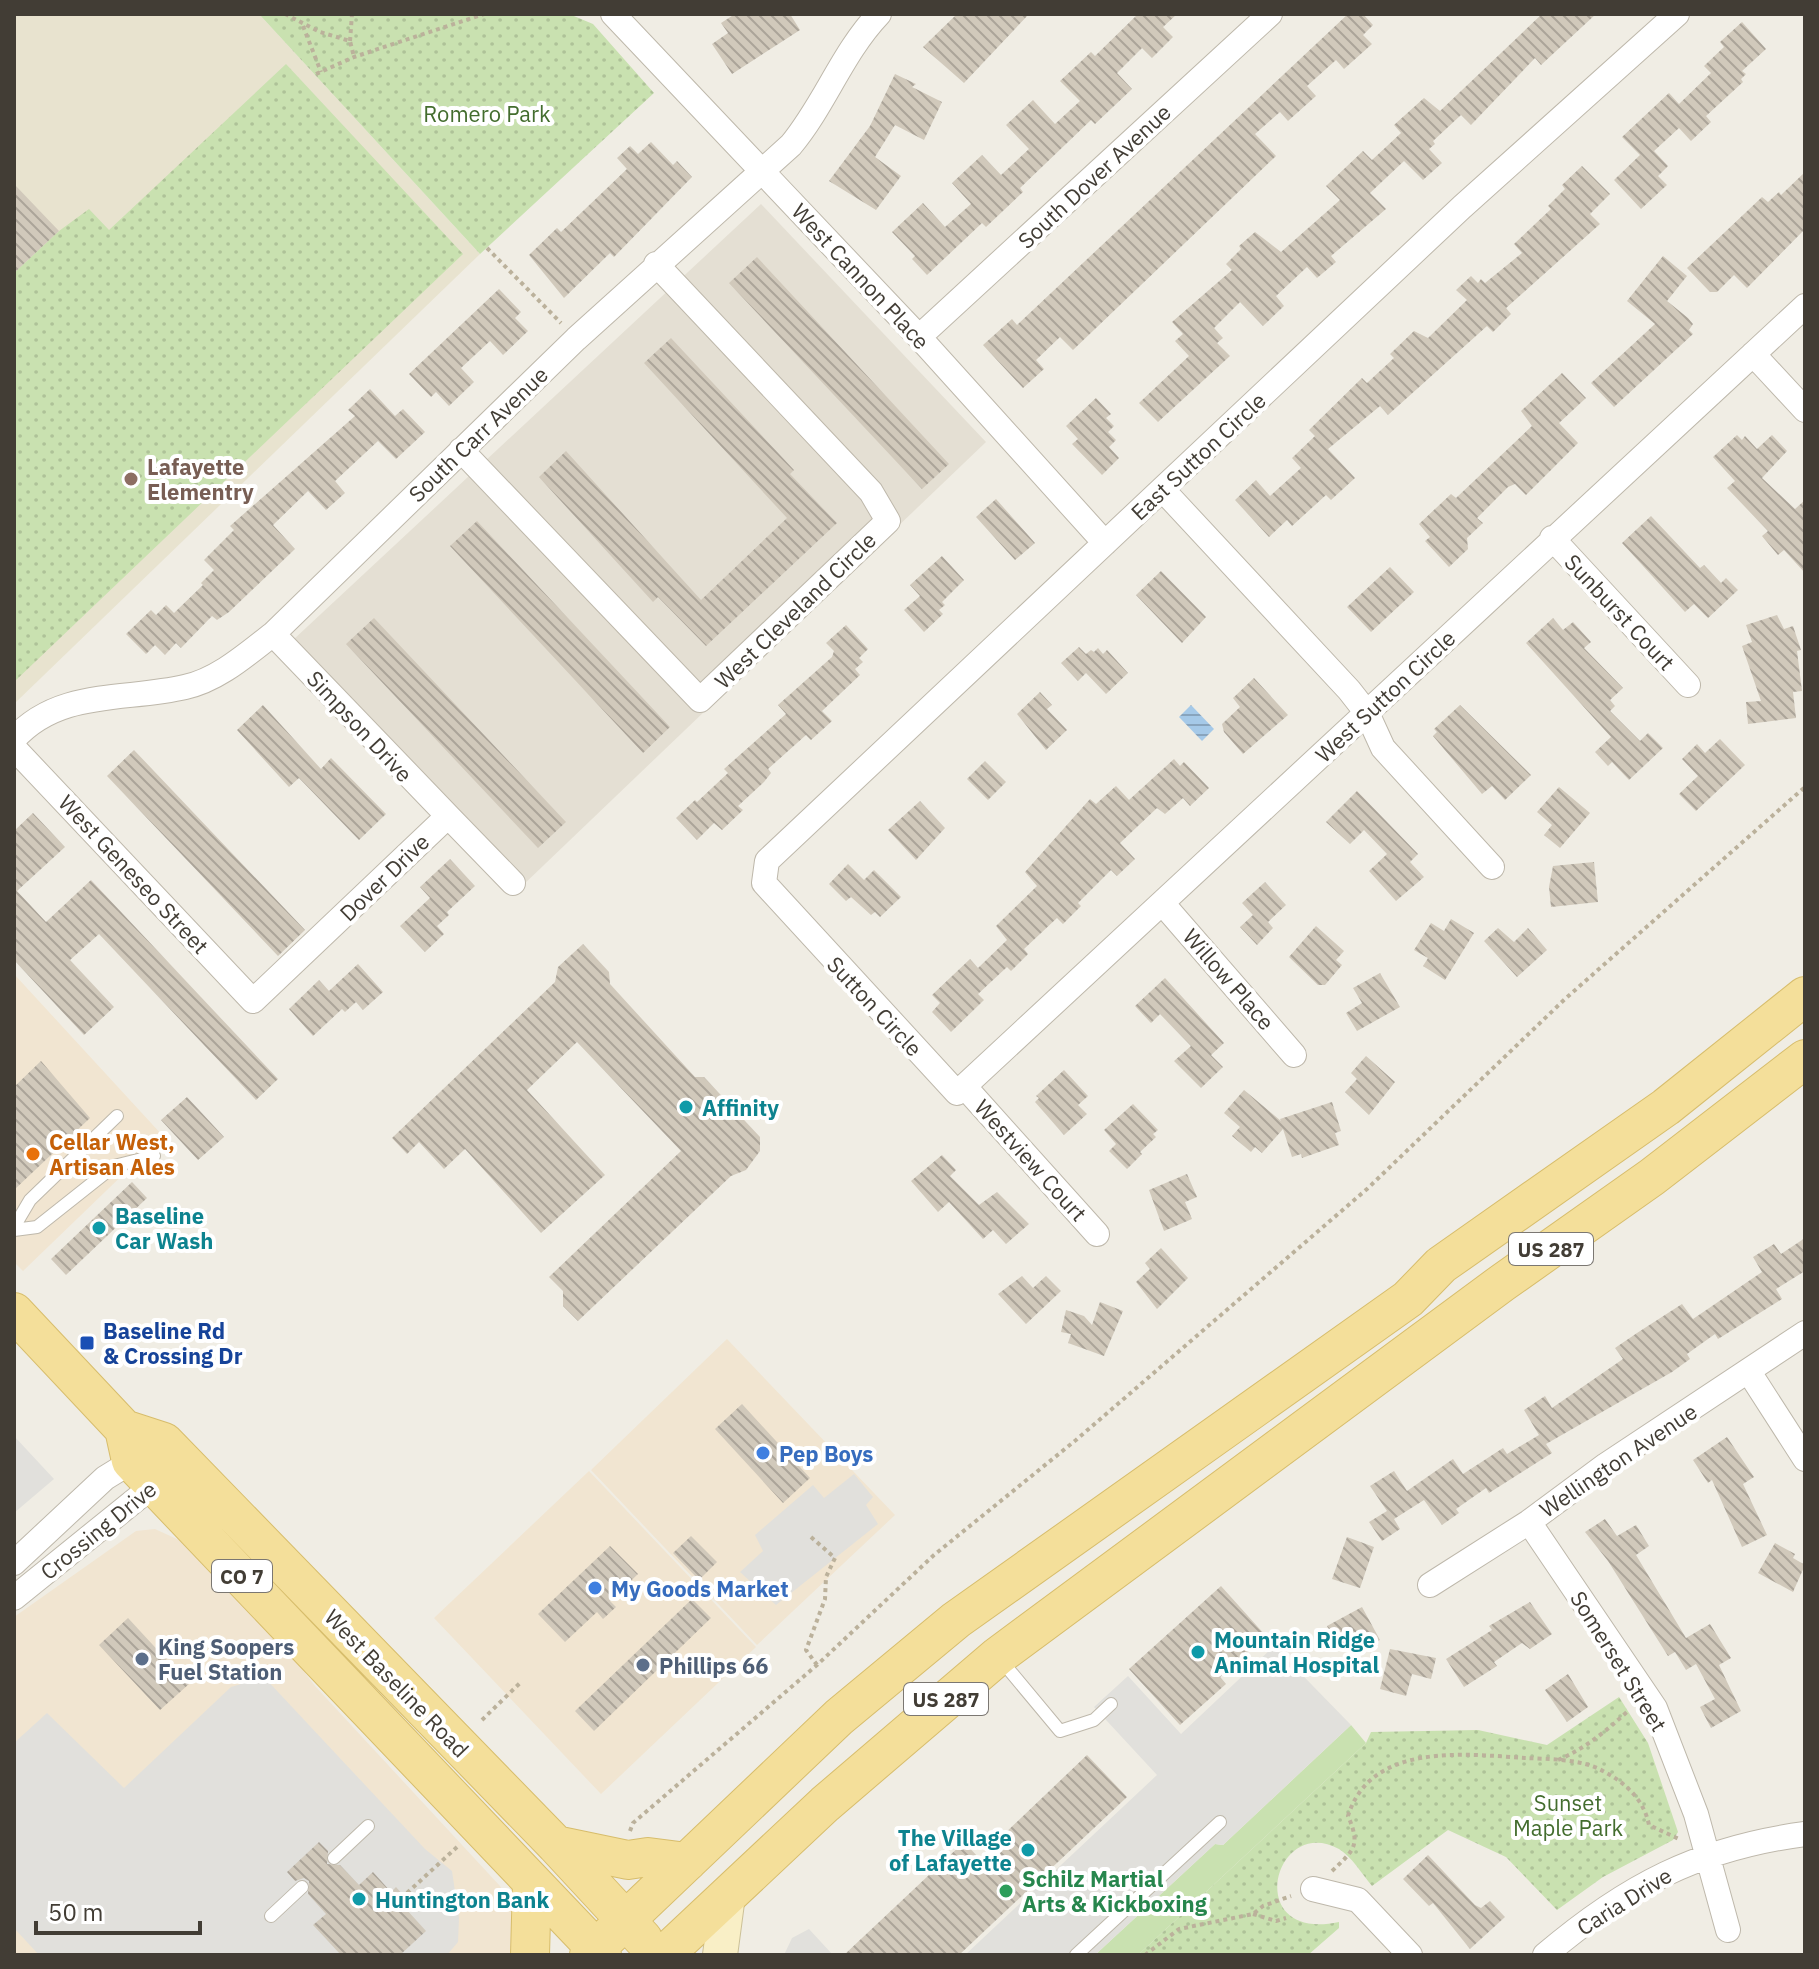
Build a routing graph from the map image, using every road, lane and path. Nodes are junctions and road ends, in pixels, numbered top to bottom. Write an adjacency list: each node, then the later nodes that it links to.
1 (285, 14): 8 (path)
2 (352, 14): 9 (path)
3 (484, 14): 10 (path)
4 (613, 14): 11 (street, West Cannon Place)
5 (879, 14): 11 (street, South Carr Avenue)
6 (1270, 14): 15 (street, South Dover Avenue)
7 (1677, 14): 20 (street, East Sutton Circle)
8 (302, 24): 9 (path); 10 (path)
9 (350, 41): 10 (path)
10 (354, 57)
11 (761, 169): 13 (street, South Carr Avenue); 15 (street, West Cannon Place)
12 (487, 248): 16 (path)
13 (656, 264): 16 (street, South Carr Avenue); 19 (street, West Cleveland Circle)
14 (1805, 306): 17 (street, West Sutton Circle)
15 (919, 337): 22 (street, West Cannon Place)
16 (576, 339): 19 (street, South Carr Avenue)
17 (1753, 354): 18 (street); 21 (street, West Sutton Circle)
18 (1805, 410)
19 (461, 450): 23 (street, South Carr Avenue)
20 (1163, 490): 22 (street, East Sutton Circle); 25 (street)
21 (1552, 538): 24 (street, Sunburst Court); 25 (street, West Sutton Circle)
22 (1105, 543): 33 (street, East Sutton Circle)
23 (273, 634): 26 (street, South Carr Avenue); 29 (street, Simpson Drive)
24 (1688, 685)
25 (1367, 713): 30 (street); 32 (street, West Sutton Circle)
26 (14, 739)
27 (14, 748): 35 (street, West Geneseo Street)
28 (1805, 787): 54 (path)
29 (448, 816): 31 (street, Dover Drive); 35 (street, Dover Drive)
30 (1492, 867)
31 (513, 883)
32 (1163, 904): 36 (street, Willow Place); 38 (street, West Sutton Circle)
33 (788, 912): 38 (street, Sutton Circle)
34 (1805, 996): 68 (main road, US 287)
35 (253, 1001)
36 (1294, 1055)
37 (1805, 1059): 53 (main road, US 287)
38 (964, 1086): 42 (street, Westview Court)
39 (117, 1116): 41 (lane)
40 (154, 1156): 41 (lane)
41 (14, 1229)
42 (1097, 1234)
43 (14, 1312): 46 (main road, West Baseline Road / CO 7)
44 (1805, 1333): 45 (street, Wellington Avenue)
45 (1749, 1372): 47 (street); 48 (street, Wellington Avenue)
46 (151, 1456): 50 (street, Crossing Drive); 52 (street, Crossing Drive); 64 (main road, West Baseline Road / CO 7); 69 (main road, West Baseline Road / CO 7)
47 (1805, 1459)
48 (1529, 1522): 51 (street, Wellington Avenue); 56 (street, Somerset Street)
49 (811, 1537): 54 (path)
50 (14, 1563)
51 (1430, 1585)
52 (14, 1598)
53 (998, 1656): 57 (lane); 73 (main road, US 287)
54 (817, 1665): 63 (path)
55 (521, 1682): 58 (path)
56 (1645, 1694): 59 (path); 66 (street, Somerset Street)
57 (1111, 1704)
58 (482, 1720)
59 (1555, 1761): 66 (path); 71 (path)
60 (1220, 1822): 83 (lane)
61 (368, 1826): 67 (lane)
62 (1805, 1834): 66 (street, Caria Drive)
63 (627, 1841)
64 (556, 1845): 68 (main road); 77 (main road, West Baseline Road / CO 7)
65 (457, 1847): 72 (path)
66 (1708, 1854): 78 (street); 86 (street, Caria Drive)
67 (334, 1858)
68 (687, 1862): 77 (main road, US 287)
69 (532, 1882): 79 (main road, West Baseline Road); 80 (main road)
70 (302, 1887): 75 (lane)
71 (1313, 1889): 74 (path); 85 (street)
72 (407, 1893)
73 (728, 1895): 81 (main road, US 287); 82 (main road)
74 (1253, 1914): 76 (path); 84 (path)
75 (271, 1916)
76 (1286, 1918)
77 (625, 1920): 79 (main road, US 287); 81 (main road, West Baseline Road / CO 7)
78 (1728, 1930)
79 (596, 1953)
80 (530, 1955)
81 (661, 1955)
82 (720, 1955)
83 (1076, 1955)
84 (1145, 1955)
85 (1410, 1955)
86 (1545, 1955)

